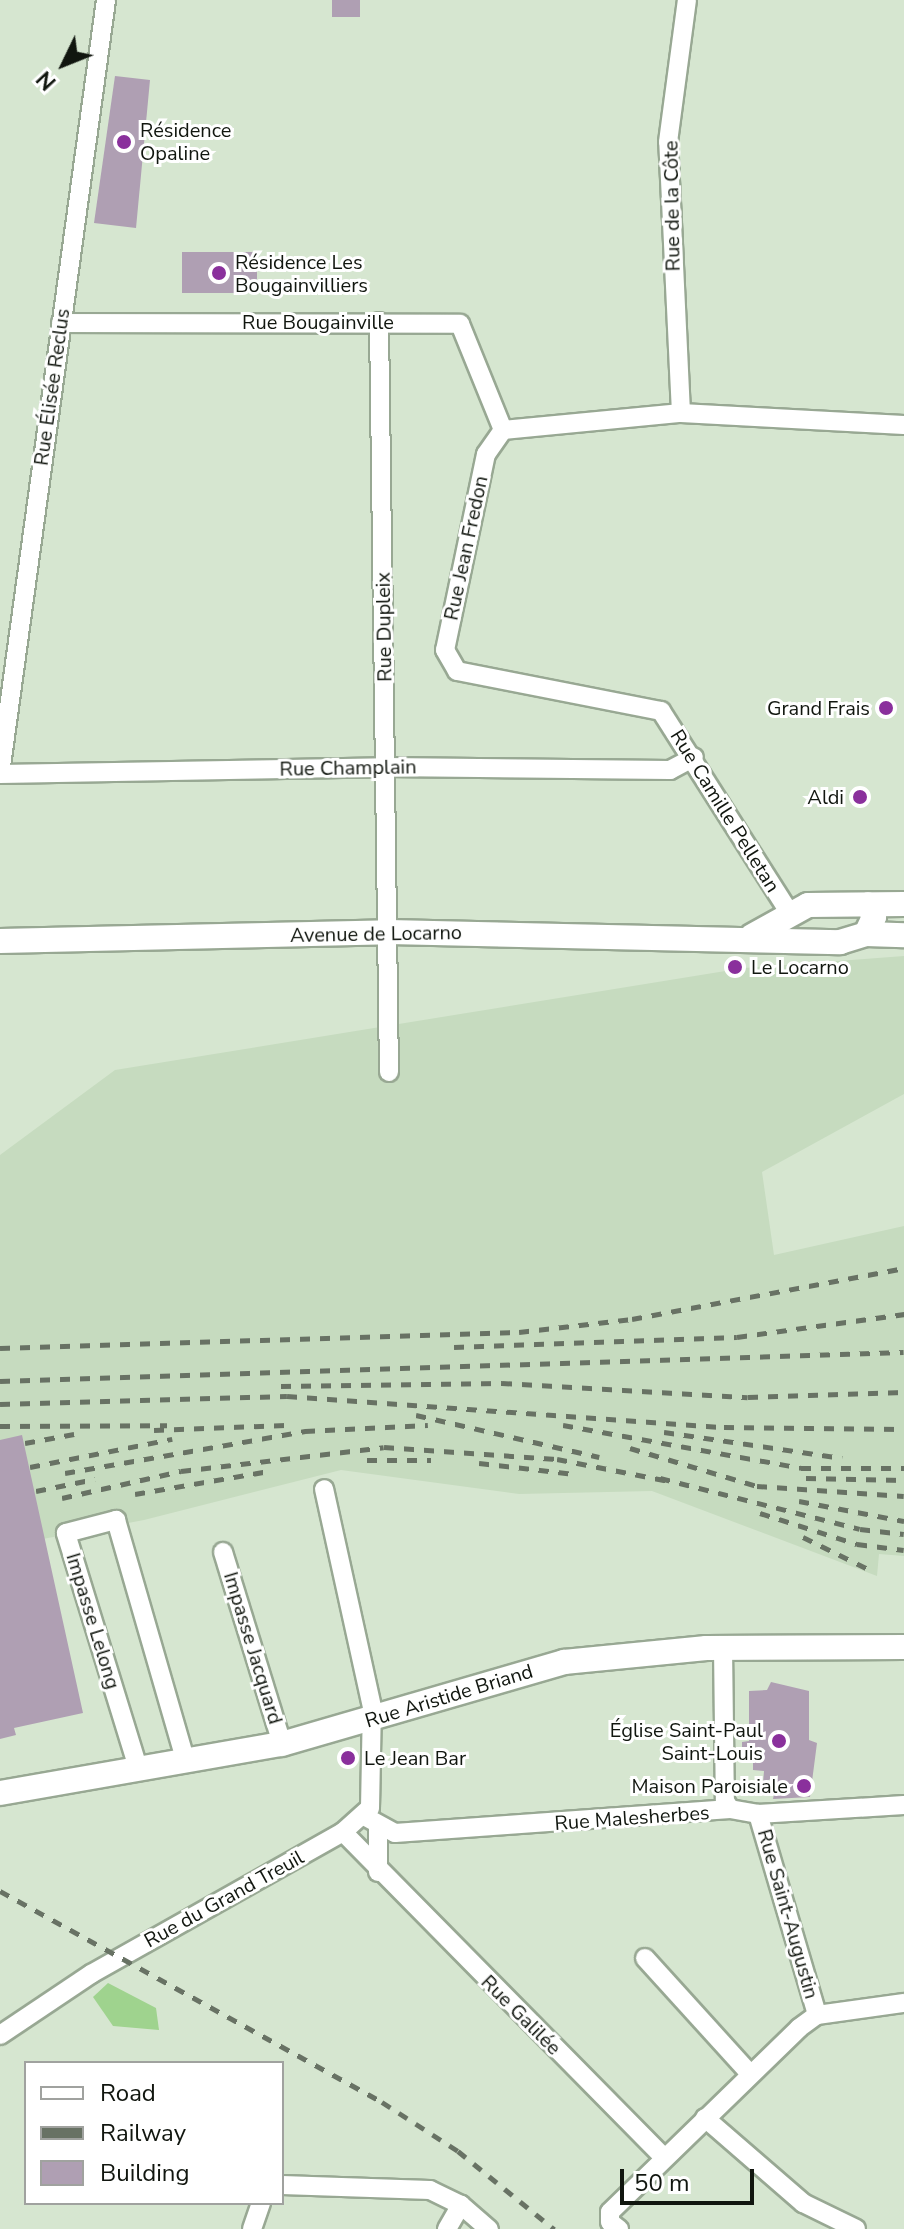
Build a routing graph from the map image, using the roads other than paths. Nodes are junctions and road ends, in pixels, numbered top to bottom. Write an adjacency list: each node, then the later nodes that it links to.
1 (106, 0): 4 (street, Rue Élisée Reclus)
2 (687, 0): 5 (street, Rue de la Côte)
3 (379, 322): 4 (street, Rue Bougainville); 7 (street, Rue Bougainville); 10 (street, Rue Dupleix)
4 (61, 323): 11 (street, Rue Élisée Reclus)
5 (681, 413): 6 (street); 7 (street)
6 (904, 425)
7 (503, 430): 8 (street, Rue Jean Fredon)
8 (661, 711): 9 (street, Rue Camille Pelletan)
9 (694, 757): 10 (street, Rue Champlain); 14 (street, Rue Camille Pelletan)
10 (386, 767): 11 (street, Rue Champlain); 15 (street, Rue Dupleix)
11 (0, 774)
12 (868, 904): 13 (street); 14 (street); 16 (street)
13 (904, 904)
14 (789, 912): 18 (street); 19 (street)
15 (389, 932): 18 (street, Avenue de Locarno); 20 (street, Avenue de Locarno); 21 (street, Rue Dupleix)
16 (866, 934): 17 (street, Avenue de Locarno); 19 (street, Avenue de Locarno)
17 (904, 935)
18 (752, 936): 19 (street, Avenue de Locarno)
19 (795, 940)
20 (0, 941)
21 (389, 1072)
22 (324, 1489): 26 (street)
23 (223, 1552): 27 (street, Impasse Jacquard)
24 (723, 1647): 25 (street, Rue Aristide Briand); 26 (street, Rue Aristide Briand); 32 (street)
25 (904, 1647)
26 (372, 1719): 27 (street, Rue Aristide Briand); 34 (street)
27 (282, 1744): 28 (street, Rue Aristide Briand)
28 (186, 1762): 29 (street, Rue Aristide Briand); 29 (street, Impasse Lelong)
29 (139, 1771): 30 (street, Rue Aristide Briand)
30 (0, 1793)
31 (904, 1805): 33 (street, Rue Malesherbes)
32 (730, 1809): 33 (street, Rue Malesherbes); 35 (street, Rue Malesherbes)
33 (758, 1814): 40 (street, Rue Saint-Augustin)
34 (364, 1816): 35 (street); 36 (street, Rue du Grand Treuil)
35 (378, 1828): 37 (street)
36 (343, 1832): 37 (street, Rue Galilée); 41 (street, Rue du Grand Treuil)
37 (378, 1872): 44 (street, Rue Galilée)
38 (645, 1958): 42 (street)
39 (904, 2003): 40 (street)
40 (817, 2015): 42 (street)
41 (0, 2035)
42 (750, 2074): 43 (street)
43 (705, 2118): 44 (street); 52 (street)
44 (664, 2158): 51 (street)
45 (284, 2185): 47 (street)
46 (260, 2205): 48 (street)
47 (461, 2205): 49 (street); 50 (street)
48 (252, 2229)
49 (447, 2229)
50 (489, 2229)
51 (619, 2229)
52 (856, 2229)

